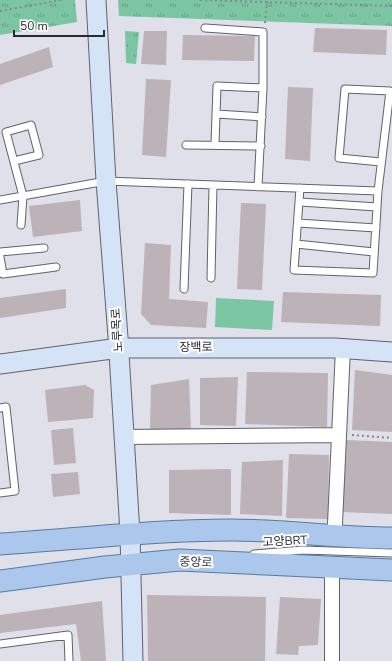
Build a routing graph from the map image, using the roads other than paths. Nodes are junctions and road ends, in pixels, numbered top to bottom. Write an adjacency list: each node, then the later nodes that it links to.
1 (96, 0): 11 (main road, 노루목로)
2 (205, 28): 3 (lane)
3 (263, 88): 4 (lane); 5 (lane)
4 (216, 114): 5 (lane); 6 (lane)
5 (262, 117): 8 (lane)
6 (215, 144): 7 (lane); 8 (lane)
7 (186, 145)
8 (261, 146): 14 (lane)
9 (14, 161): 9 (lane); 17 (lane)
10 (381, 162): 10 (lane); 16 (lane)
11 (106, 181): 12 (lane); 17 (lane); 32 (main road, 노루목로)
12 (188, 184): 13 (lane); 31 (lane)
13 (213, 185): 14 (lane); 30 (lane)
14 (258, 187): 15 (lane)
15 (300, 188): 16 (lane); 19 (lane)
16 (378, 191): 20 (lane)
17 (23, 196): 18 (lane); 22 (lane)
18 (0, 200)
19 (300, 202): 20 (lane); 21 (lane)
20 (377, 207): 23 (lane)
21 (298, 223): 23 (lane); 24 (lane)
22 (21, 225)
23 (376, 228): 27 (lane)
24 (296, 244): 27 (lane); 27 (lane)
25 (44, 248): 26 (lane)
26 (0, 252)
27 (374, 252)
28 (0, 257): 29 (lane)
29 (56, 267)
30 (211, 278)
31 (184, 289)
32 (119, 348): 33 (main road, 장백로); 35 (main road, 장백로); 38 (main road, 노루목로)
33 (343, 348): 34 (main road, 장백로); 37 (street)
34 (392, 352)
35 (0, 364)
36 (0, 408): 39 (lane)
37 (339, 434): 38 (street); 41 (street)
38 (124, 437): 40 (main road, 노루목로)
39 (0, 493)
40 (130, 533): 41 (main road); 45 (main road); 48 (main road, 노루목로)
41 (333, 536): 42 (main road)
42 (362, 538): 43 (main road); 44 (lane)
43 (392, 538)
44 (392, 542)
45 (0, 544)
46 (392, 554): 47 (lane, 고양BRT)
47 (180, 560): 48 (main road, 중앙로); 49 (main road, 중앙로)
48 (132, 565): 51 (main road, 중앙로); 54 (main road, 노루목로)
49 (332, 568): 50 (main road, 중앙로); 55 (street)
50 (392, 570)
51 (0, 581)
52 (0, 644): 53 (lane)
53 (69, 661)
54 (133, 661)
55 (332, 661)

